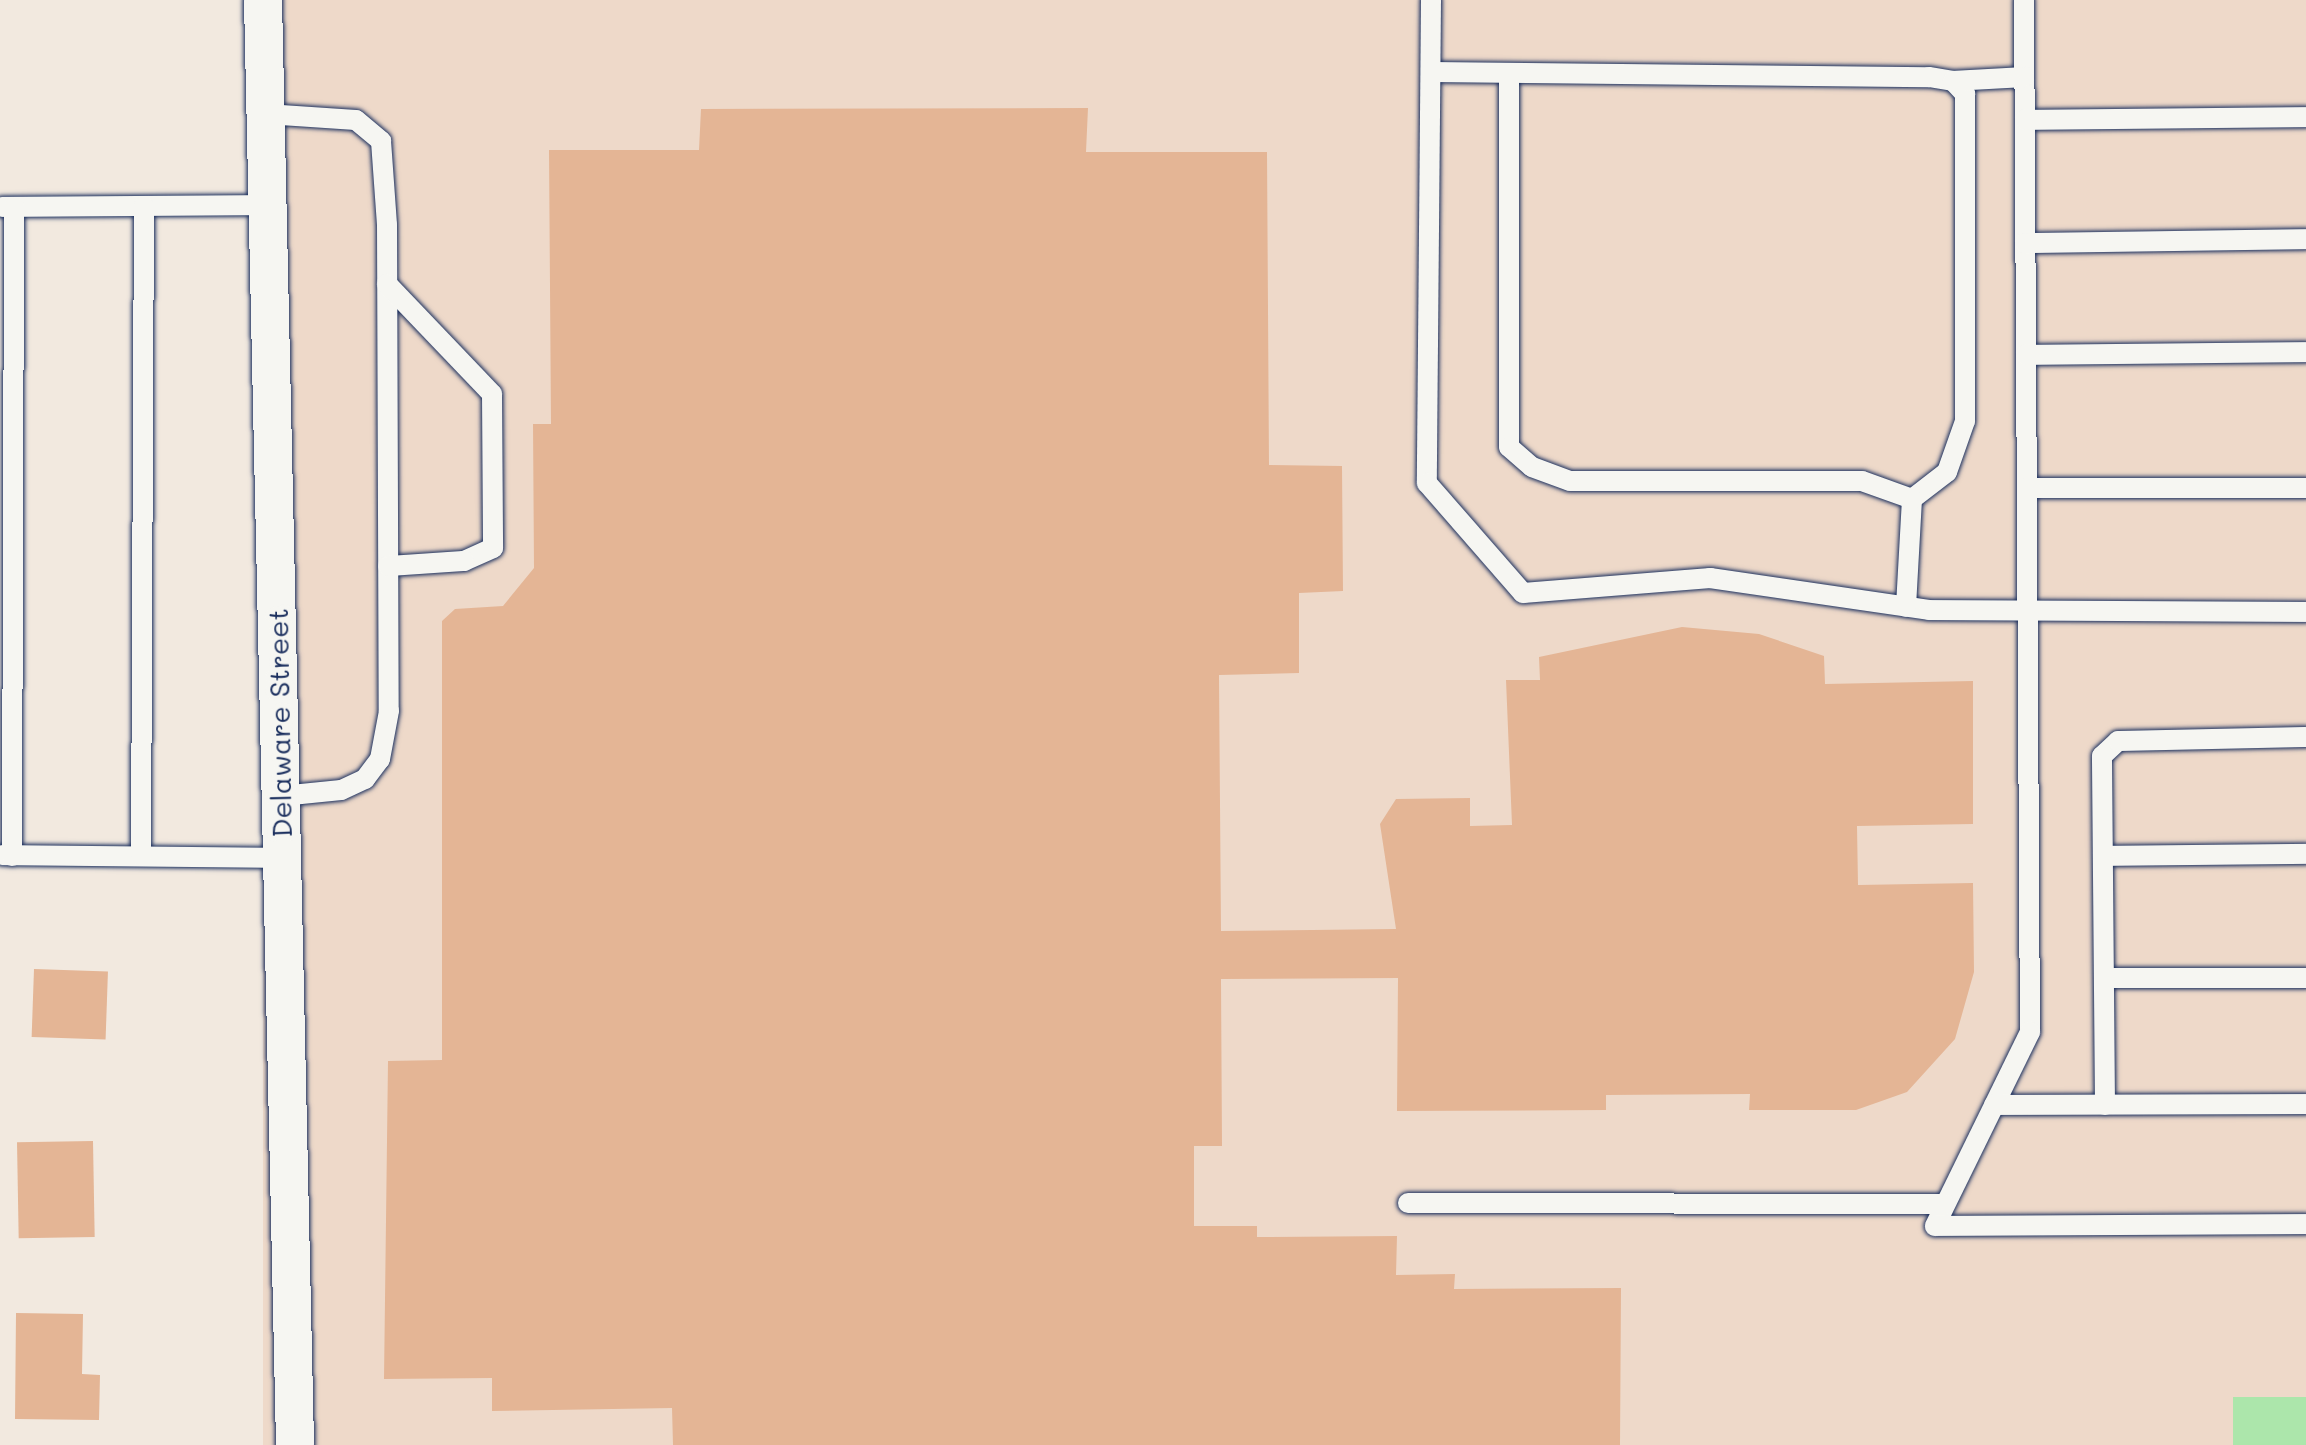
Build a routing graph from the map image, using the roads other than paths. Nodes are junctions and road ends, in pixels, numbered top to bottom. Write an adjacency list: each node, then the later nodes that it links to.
1 (264, 0): 8 (street, Delaware Street)
2 (1431, 0): 4 (lane)
3 (2024, 0): 6 (lane)
4 (1430, 72): 5 (lane); 23 (lane)
5 (1509, 73): 7 (lane); 21 (lane)
6 (2024, 77): 7 (lane); 10 (lane)
7 (1952, 81): 21 (lane)
8 (266, 114): 11 (street, Delaware Street); 16 (lane)
9 (2306, 117): 10 (lane)
10 (2025, 120): 15 (lane)
11 (268, 205): 12 (lane); 27 (street, Delaware Street)
12 (144, 206): 13 (lane); 30 (lane)
13 (7, 207): 29 (lane)
14 (2306, 238): 15 (lane)
15 (2025, 244): 18 (lane)
16 (387, 284): 22 (lane); 22 (lane)
17 (2306, 352): 18 (lane)
18 (2026, 356): 19 (lane)
19 (2027, 488): 20 (lane); 25 (lane)
20 (2306, 488)
21 (1912, 500): 23 (lane)
22 (388, 566): 27 (lane)
23 (1906, 607): 25 (lane)
24 (2306, 612): 25 (lane)
25 (2027, 615): 36 (lane)
26 (2306, 737): 31 (lane)
27 (281, 796): 32 (street, Delaware Street)
28 (2306, 854): 31 (lane)
29 (6, 856): 30 (lane)
30 (141, 856): 32 (lane)
31 (2103, 856): 33 (lane)
32 (282, 858): 41 (street, Delaware Street)
33 (2104, 978): 34 (lane); 37 (lane)
34 (2306, 978)
35 (2306, 1104): 37 (lane)
36 (1994, 1105): 37 (lane); 39 (lane)
37 (2105, 1105)
38 (1408, 1203): 39 (lane)
39 (1945, 1204): 40 (lane)
40 (2306, 1224)
41 (296, 1445)

